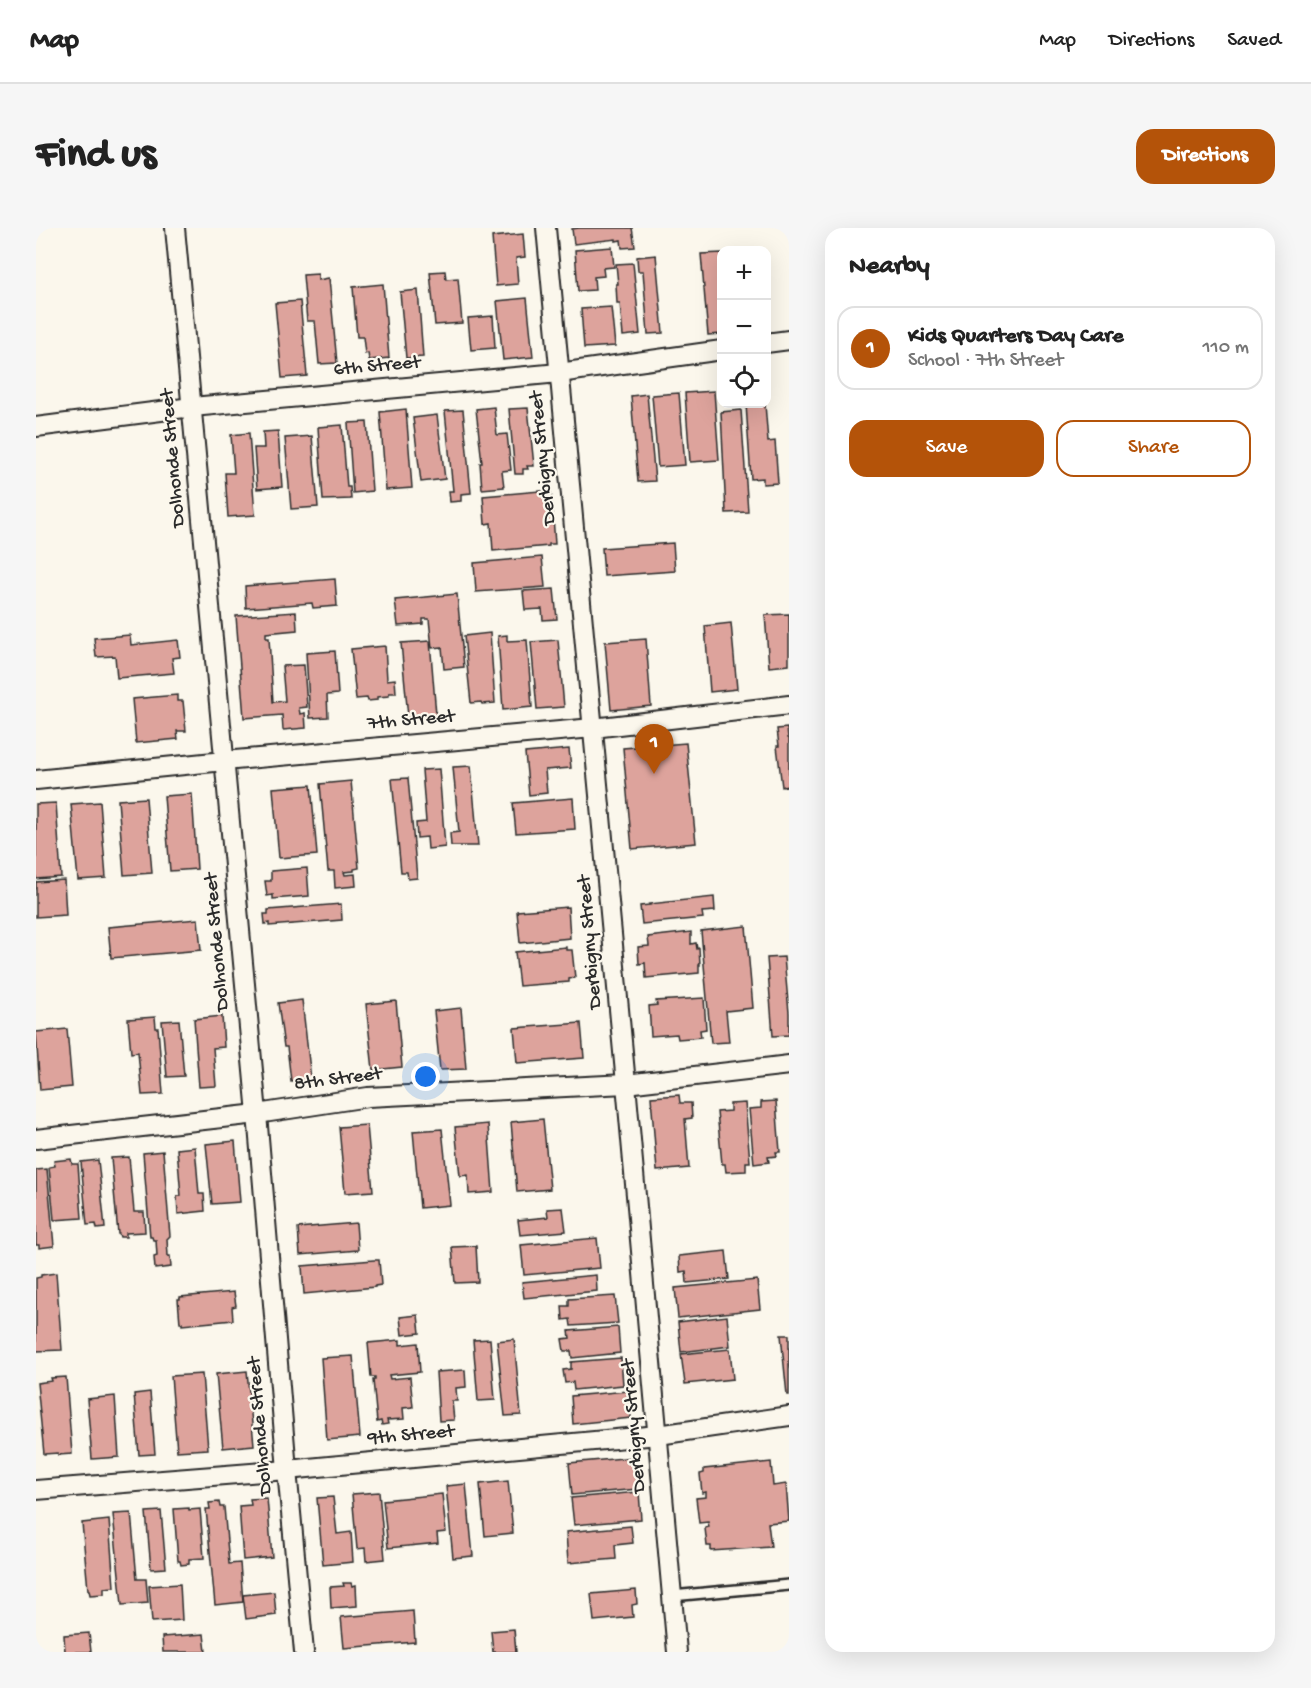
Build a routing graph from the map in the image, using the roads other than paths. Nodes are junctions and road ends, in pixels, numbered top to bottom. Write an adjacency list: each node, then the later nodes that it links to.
1 (175, 228): 7 (street, Dolhonde Street)
2 (546, 228): 6 (street, Derbigny Street)
3 (789, 340): 4 (street)
4 (771, 342)
5 (717, 351): 6 (street, 6th Street)
6 (559, 373): 7 (street, 6th Street); 10 (street, Derbigny Street)
7 (192, 407): 8 (street, 6th Street); 11 (street, Dolhonde Street)
8 (36, 427)
9 (789, 705): 10 (street, 7th Street)
10 (593, 728): 11 (street, 7th Street); 14 (street, Derbigny Street)
11 (224, 761): 12 (street, 7th Street); 15 (street, Dolhonde Street)
12 (36, 780)
13 (789, 1065): 14 (street, 8th Street)
14 (626, 1084): 15 (street, 8th Street); 18 (street, Derbigny Street)
15 (257, 1114): 16 (street, 8th Street); 19 (street, Dolhonde Street)
16 (36, 1140)
17 (789, 1416): 18 (street, 9th Street)
18 (658, 1435): 19 (street, 9th Street); 22 (street, Derbigny Street)
19 (287, 1470): 20 (street, 9th Street); 23 (street, Dolhonde Street)
20 (36, 1490)
21 (789, 1585): 22 (lane)
22 (672, 1596): 24 (street, Derbigny Street)
23 (304, 1652)
24 (677, 1652)

